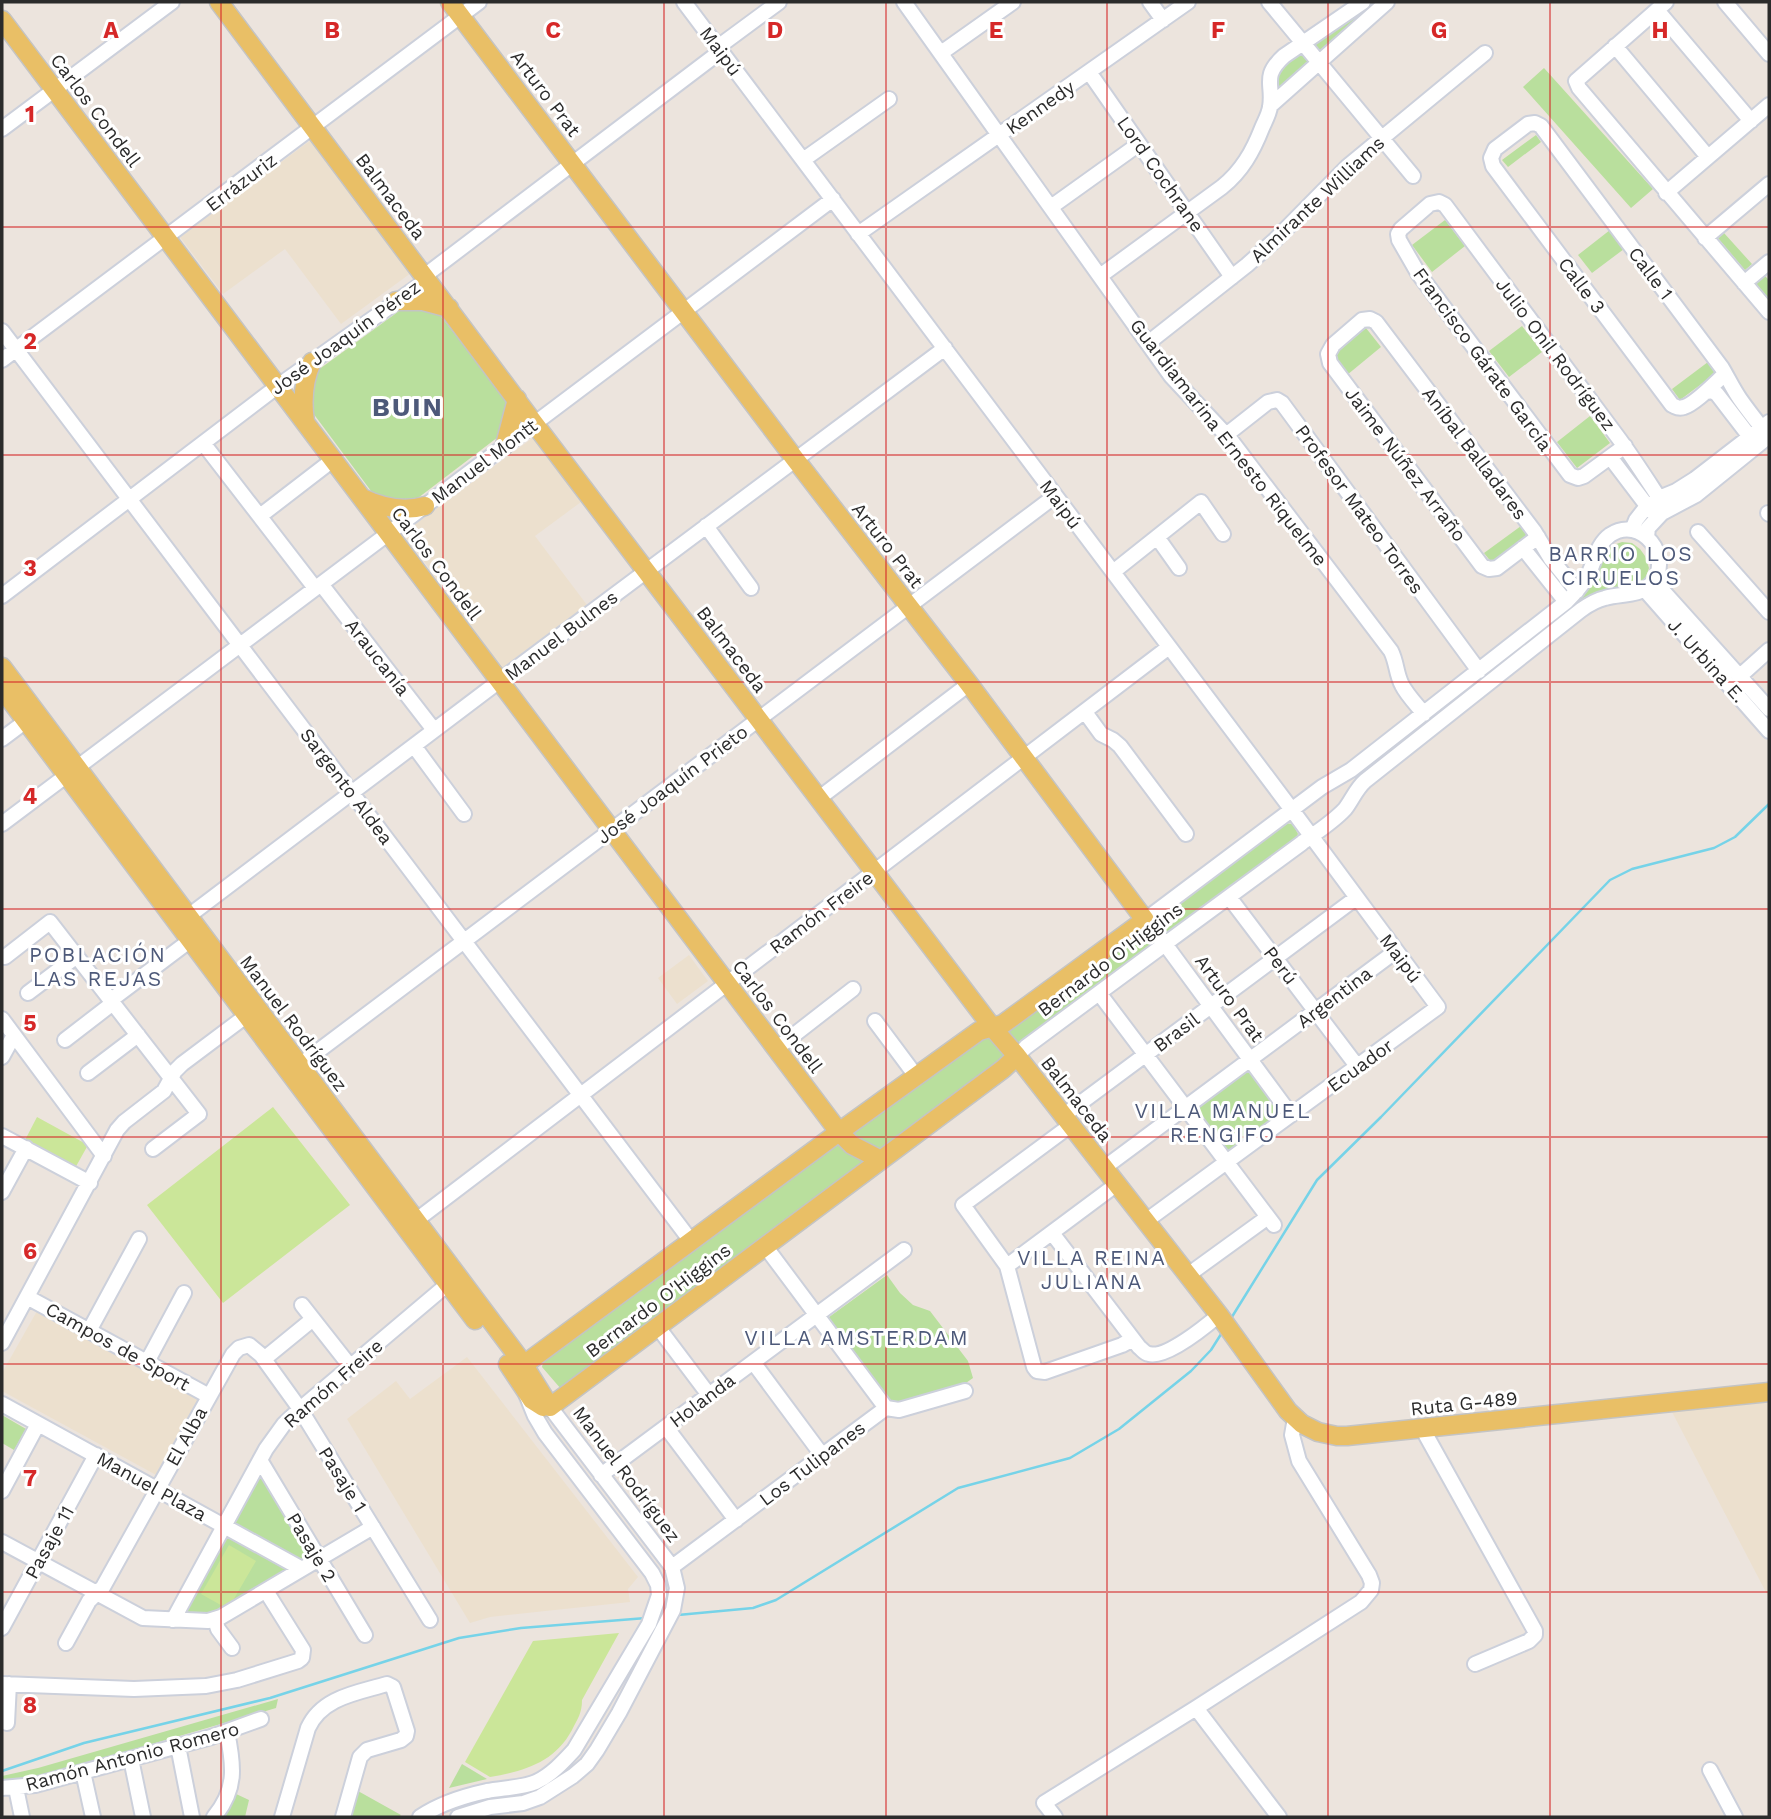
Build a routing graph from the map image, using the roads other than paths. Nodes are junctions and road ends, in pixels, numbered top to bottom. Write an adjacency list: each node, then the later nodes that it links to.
1 (172, 2): 26 (street)
2 (219, 2): 31 (main road, Balmaceda)
3 (479, 2): 15 (street, Errázuriz)
4 (684, 2): 20 (street, Maipú)
5 (779, 2): 20 (street, José Joaquín Pérez)
6 (904, 2): 21 (street, Guardiamarina Ernesto Riquelme)
7 (1013, 2): 21 (street)
8 (1150, 2): 17 (street)
9 (1188, 2): 17 (street, Kennedy)
10 (1269, 2): 18 (street)
11 (1363, 2): 18 (street)
12 (1387, 2): 24 (street)
13 (1725, 2): 23 (street)
14 (1662, 6): 19 (street); 30 (street)
15 (455, 9): 31 (street, Errázuriz); 39 (main road, Arturo Prat)
16 (2, 20): 26 (main road, Carlos Condell)
17 (1163, 20): 25 (street, Kennedy)
18 (1303, 43): 24 (street); 28 (street)
19 (1615, 46): 36 (street); 42 (street)
20 (720, 49): 38 (street, Maipú); 39 (street, José Joaquín Pérez)
21 (941, 53): 33 (street, Guardiamarina Ernesto Riquelme)
22 (1485, 53): 34 (street, Almirante Williams)
23 (1769, 54)
24 (1319, 63): 28 (street); 34 (street)
25 (1089, 72): 33 (street, Kennedy); 35 (street, Lord Cochrane)
26 (54, 89): 32 (street); 50 (main road, Carlos Condell)
27 (888, 99): 38 (street)
28 (1270, 106): 46 (street)
29 (1769, 106): 30 (street)
30 (1751, 121): 36 (street)
31 (313, 127): 50 (street, Errázuriz); 54 (main road, Balmaceda)
32 (2, 129)
33 (1000, 135): 44 (street, Guardiamarina Ernesto Riquelme); 45 (street, Kennedy)
34 (1381, 138): 40 (street); 55 (street, Almirante Williams)
35 (1139, 144): 44 (street); 46 (street, Lord Cochrane)
36 (1709, 157): 42 (street)
37 (1491, 158): 68 (street, Calle 1); 70 (street, Calle 3)
38 (803, 160): 43 (street, Maipú)
39 (573, 163): 54 (street, José Joaquín Pérez); 59 (main road, Arturo Prat)
40 (1413, 176)
41 (1769, 184): 51 (street)
42 (1666, 193): 51 (street)
43 (833, 199): 47 (street, Maipú); 59 (street, Manuel Montt)
44 (1051, 207): 53 (street, Guardiamarina Ernesto Riquelme)
45 (890, 211): 47 (street, Kennedy); 48 (street, Kennedy)
46 (1187, 212): 53 (street); 55 (street, Lord Cochrane)
47 (847, 218): 48 (street, Maipú)
48 (858, 234): 63 (street, Maipú)
49 (1398, 234): 78 (street, Julio Onil Rodríguez); 79 (street, Francisco Gárate García)
50 (166, 238): 64 (street, Errázuriz); 69 (main road, Carlos Condell)
51 (1705, 238): 56 (street)
52 (1769, 262): 56 (street)
53 (1100, 276): 62 (street, Guardiamarina Ernesto Riquelme)
54 (426, 277): 57 (street, José Joaquín Pérez); 58 (main road, Balmaceda)
55 (1233, 277): 62 (street, Almirante Williams)
56 (1744, 283): 60 (street)
57 (396, 301): 58 (main road); 67 (street, José Joaquín Pérez)
58 (449, 308): 71 (main road, Balmaceda)
59 (684, 311): 73 (street, Manuel Montt); 81 (main road, Arturo Prat)
60 (1769, 312)
61 (2, 331): 64 (street, Sargento Aldea)
62 (1148, 343): 75 (street, Guardiamarina Ernesto Riquelme)
63 (944, 348): 81 (street, Manuel Bulnes); 82 (street, Maipú)
64 (16, 350): 66 (street, Errázuriz); 84 (street, Sargento Aldea)
65 (1328, 354): 94 (street, Aníbal Balladares); 96 (street, Jaime Núñez Arraño)
66 (2, 360)
67 (312, 362): 69 (street, José Joaquín Pérez); 72 (main road)
68 (1726, 374): 70 (street); 74 (street, Calle 1)
69 (278, 386): 72 (main road, Carlos Condell); 76 (street, José Joaquín Pérez)
70 (1706, 392): 74 (street)
71 (517, 399): 73 (main road, Balmaceda); 77 (main road)
72 (305, 422): 80 (main road, Carlos Condell)
73 (534, 424): 77 (street, Manuel Montt); 98 (main road, Balmaceda)
74 (1763, 430): 86 (street)
75 (1226, 435): 113 (street, Profesor Mateo Torres); 121 (street, Guardiamarina Ernesto Riquelme)
76 (204, 443): 84 (street, José Joaquín Pérez); 87 (street, Araucanía)
77 (505, 445): 85 (street, Manuel Montt)
78 (1625, 446): 79 (street); 86 (street, Julio Onil Rodríguez)
79 (1610, 457): 86 (street)
80 (334, 459): 83 (main road, Carlos Condell); 87 (street)
81 (795, 459): 88 (street, Manuel Bulnes); 105 (main road, Arturo Prat)
82 (1055, 496): 99 (street, Maipú); 105 (street, José Joaquín Prieto)
83 (362, 498): 85 (main road); 91 (main road, Carlos Condell)
84 (129, 499): 103 (street, José Joaquín Pérez); 107 (street, Sargento Aldea)
85 (425, 506): 91 (street, Manuel Montt)
86 (1657, 508): 89 (street); 95 (street)
87 (260, 516): 101 (street, Araucanía)
88 (706, 526): 98 (street, Manuel Bulnes); 102 (street)
89 (1632, 530): 95 (street); 104 (street, Bernardo O'Higgins)
90 (1698, 532): 106 (street)
91 (388, 533): 101 (street, Manuel Montt); 115 (main road, Carlos Condell)
92 (1223, 534): 93 (street)
93 (1157, 537): 97 (street); 99 (street)
94 (1538, 537): 96 (street); 104 (street, Aníbal Balladares)
95 (1647, 537): 100 (street)
96 (1524, 548): 104 (street, Aníbal Balladares)
97 (1179, 568)
98 (646, 571): 115 (street, Manuel Bulnes); 122 (main road, Balmaceda)
99 (1112, 572): 108 (street, Maipú)
100 (1649, 585): 112 (street, Bernardo O'Higgins); 114 (street, J. Urbina E.); 125 (street, J. Urbina E.)
101 (318, 586): 107 (street, Manuel Montt); 124 (street, Araucanía)
102 (751, 588)
103 (2, 596)
104 (1571, 597): 110 (street, Bernardo O'Higgins)
105 (909, 606): 116 (main road, Arturo Prat); 122 (street, José Joaquín Prieto)
106 (1769, 612)
107 (240, 645): 129 (street, Manuel Montt); 130 (street, Sargento Aldea)
108 (1169, 647): 120 (street, Ramón Freire); 132 (street, Maipú)
109 (1769, 650): 114 (street)
110 (1496, 657): 112 (street); 113 (street, Bernardo O'Higgins)
111 (2, 667): 129 (main road, Manuel Rodríguez)
112 (1506, 670): 118 (street, Bernardo O'Higgins)
113 (1479, 671): 118 (street, Bernardo O'Higgins)
114 (1740, 677): 119 (street, J. Urbina E.)
115 (499, 681): 124 (street, Manuel Bulnes); 135 (main road, Carlos Condell)
116 (967, 682): 128 (main road, Arturo Prat); 131 (street)
117 (2, 689): 123 (main road, Manuel Rodríguez)
118 (1453, 701): 121 (street, Bernardo O'Higgins); 137 (street, Bernardo O'Higgins)
119 (1769, 709)
120 (1085, 712): 128 (street, Ramón Freire); 136 (street)
121 (1424, 714): 132 (street, Bernardo O'Higgins)
122 (758, 719): 131 (main road, Balmaceda); 135 (street, José Joaquín Prieto)
123 (26, 721): 126 (street); 129 (main road, Manuel Rodríguez)
124 (434, 730): 127 (street, Manuel Bulnes)
125 (1769, 730)
126 (2, 739)
127 (414, 746): 130 (street, Manuel Bulnes); 133 (street)
128 (1025, 758): 138 (street, Ramón Freire); 142 (main road, Arturo Prat)
129 (72, 771): 134 (street, Manuel Montt); 141 (main road, Manuel Rodríguez)
130 (352, 793): 141 (street, Manuel Bulnes); 144 (street, Sargento Aldea)
131 (817, 796): 138 (main road, Balmaceda)
132 (1292, 810): 137 (street, Maipú); 142 (street, Bernardo O'Higgins)
133 (464, 814)
134 (2, 824)
135 (611, 830): 144 (street, José Joaquín Prieto); 150 (main road, Carlos Condell)
136 (1186, 834)
137 (1311, 836): 139 (street, Bernardo O'Higgins); 140 (street, Maipú)
138 (874, 872): 150 (street, Ramón Freire); 161 (main road, Balmaceda)
139 (1229, 897): 145 (street, Bernardo O'Higgins); 149 (street, Perú)
140 (1356, 898): 146 (street, Maipú); 149 (street, Brasil)
141 (183, 920): 143 (main road, Manuel Rodríguez)
142 (1145, 920): 145 (street, Arturo Prat); 161 (main road, Bernardo O'Higgins)
143 (195, 936): 154 (street); 158 (main road, Manuel Rodríguez); 171 (main road, Manuel Rodríguez)
144 (464, 941): 171 (street, José Joaquín Prieto); 175 (street, Sargento Aldea)
145 (1165, 944): 153 (street, Bernardo O'Higgins); 155 (street, Arturo Prat)
146 (1396, 951): 156 (street, Maipú); 157 (street, Argentina)
147 (77, 956): 148 (street); 152 (street); 154 (street)
148 (5, 957)
149 (1276, 958): 155 (street, Brasil); 157 (street, Perú)
150 (727, 984): 165 (main road, Carlos Condell); 175 (street, Ramón Freire)
151 (853, 989): 165 (street)
152 (28, 993)
153 (1099, 993): 166 (street); 167 (street, Bernardo O'Higgins)
154 (112, 1001): 163 (street); 164 (street)
155 (1210, 1006): 166 (street, Brasil); 169 (street, Arturo Prat)
156 (1438, 1007): 170 (street, Ecuador)
157 (1316, 1011): 169 (street, Argentina); 170 (street, Perú)
158 (246, 1016): 171 (main road, Manuel Rodríguez); 174 (street)
159 (2, 1019): 162 (street)
160 (876, 1021): 173 (street)
161 (992, 1027): 167 (main road, Balmaceda); 173 (main road, Bernardo O'Higgins)
162 (14, 1035): 168 (street); 183 (street)
163 (138, 1035): 172 (street); 174 (street)
164 (65, 1040)
165 (776, 1049): 179 (main road, Carlos Condell)
166 (1145, 1055): 176 (street); 178 (street, Brasil)
167 (1017, 1056): 178 (main road, Balmaceda); 184 (main road, Bernardo O'Higgins)
168 (2, 1057)
169 (1250, 1060): 176 (street, Argentina); 177 (street, Arturo Prat)
170 (1357, 1066): 177 (street, Ecuador)
171 (294, 1069): 191 (main road, Manuel Rodríguez)
172 (88, 1073)
173 (916, 1076): 179 (main road, Bernardo O'Higgins)
174 (171, 1078): 182 (street); 183 (street)
175 (580, 1094): 191 (street, Ramón Freire); 194 (street, Sargento Aldea)
176 (1185, 1108): 185 (street); 186 (street, Argentina)
177 (1291, 1115): 185 (street, Ecuador)
178 (1067, 1121): 186 (main road, Balmaceda); 197 (street)
179 (839, 1132): 184 (main road, Carlos Condell); 194 (main road, Bernardo O'Higgins)
180 (2, 1136): 181 (street)
181 (26, 1149): 187 (street); 189 (street)
182 (153, 1149)
183 (104, 1156): 187 (street)
184 (881, 1160): 195 (main road, Bernardo O'Higgins)
185 (1227, 1162): 190 (street, Ecuador); 198 (street)
186 (1104, 1168): 188 (main road, Balmaceda)
187 (90, 1183): 201 (street)
188 (1117, 1184): 190 (main road, Balmaceda); 192 (street)
189 (2, 1192)
190 (1146, 1221): 198 (main road, Balmaceda)
191 (411, 1225): 199 (main road, Manuel Rodríguez)
192 (1052, 1233): 197 (street); 209 (street)
193 (139, 1239): 208 (street)
194 (691, 1241): 216 (main road, Bernardo O'Higgins)
195 (765, 1246): 203 (street); 207 (main road, Bernardo O'Higgins)
196 (904, 1250): 203 (street, Holanda)
197 (1007, 1266): 209 (street)
198 (1188, 1275): 205 (main road, Balmaceda)
199 (452, 1280): 215 (street, Ramón Freire); 216 (main road, Manuel Rodríguez)
200 (184, 1293): 213 (street)
201 (27, 1297): 206 (street); 208 (street, Campos de Sport)
202 (302, 1305): 204 (street)
203 (816, 1315): 214 (street, Holanda); 223 (street)
204 (313, 1319): 212 (street); 215 (street)
205 (1224, 1322): 209 (street); 225 (main road, Ruta G-489)
206 (6, 1326): 210 (street)
207 (657, 1326): 219 (street); 222 (main road, Bernardo O'Higgins)
208 (89, 1331): 213 (street, Campos de Sport)
209 (1133, 1339)
210 (2, 1343)
211 (248, 1345): 212 (street, Pasaje 1); 220 (street, El Alba)
212 (264, 1359): 224 (street, Pasaje 1)
213 (147, 1362): 220 (street, Campos de Sport)
214 (753, 1362): 219 (street, Holanda); 230 (street)
215 (351, 1366): 224 (street, Ramón Freire)
216 (520, 1375): 222 (main road, Manuel Rodríguez); 254 (street)
217 (965, 1391): 223 (street, Los Tulipanes)
218 (1769, 1392): 228 (main road, Ruta G-489)
219 (709, 1395): 227 (street, Holanda)
220 (209, 1396): 233 (street, El Alba)
221 (2, 1404): 226 (street, Manuel Plaza)
222 (550, 1407): 232 (street, Manuel Rodríguez)
223 (886, 1408): 230 (street, Los Tulipanes)
224 (300, 1409): 231 (street, Ramón Freire); 237 (street, Pasaje 1)
225 (1295, 1418): 228 (main road, Ruta G-489); 255 (street)
226 (38, 1424): 229 (street, Manuel Plaza); 234 (street)
227 (666, 1427): 232 (street, Holanda); 235 (street)
228 (1422, 1428): 252 (street)
229 (96, 1455): 233 (street, Manuel Plaza); 240 (street, Pasaje 11)
230 (822, 1455): 235 (street, Los Tulipanes)
231 (260, 1460): 236 (street, Ramón Freire); 239 (street, Pasaje 2)
232 (601, 1475): 241 (street, Manuel Rodríguez)
233 (157, 1489): 236 (street, Manuel Plaza); 244 (street, El Alba)
234 (2, 1491)
235 (736, 1520): 241 (street, Los Tulipanes)
236 (224, 1525): 242 (street, Manuel Plaza); 245 (street, Ramón Freire)
237 (373, 1527): 239 (street); 247 (street, Pasaje 1)
238 (2, 1542): 240 (street)
239 (319, 1559): 242 (street); 249 (street, Pasaje 2)
240 (38, 1562): 244 (street); 248 (street, Pasaje 11)
241 (672, 1567): 256 (street)
242 (302, 1569): 243 (street)
243 (266, 1591): 246 (street); 253 (street)
244 (96, 1594): 245 (street); 250 (street, El Alba)
245 (173, 1620): 246 (street)
246 (215, 1620): 251 (street)
247 (430, 1620)
248 (2, 1628)
249 (365, 1634)
250 (66, 1643)
251 (232, 1648)
252 (1475, 1664)
253 (5, 1684): 258 (street)
254 (602, 1703): 256 (street); 265 (street)
255 (1196, 1708): 276 (street); 277 (street)
256 (619, 1713): 266 (street)
257 (261, 1719): 259 (street, Ramón Antonio Romero)
258 (7, 1723)
259 (227, 1732): 260 (street, Ramón Antonio Romero); 271 (street)
260 (178, 1746): 261 (street, Ramón Antonio Romero); 270 (street)
261 (131, 1759): 263 (street, Ramón Antonio Romero); 269 (street)
262 (1710, 1770): 278 (street)
263 (83, 1772): 264 (street, Ramón Antonio Romero); 268 (street)
264 (9, 1788): 267 (street)
265 (487, 1791): 266 (street); 274 (street)
266 (490, 1807): 275 (street)
267 (22, 1817)
268 (93, 1817)
269 (143, 1817)
270 (192, 1817)
271 (214, 1817)
272 (282, 1817): 273 (street)
273 (343, 1817)
274 (420, 1817)
275 (458, 1817)
276 (1055, 1817)
277 (1279, 1817)
278 (1735, 1817)

